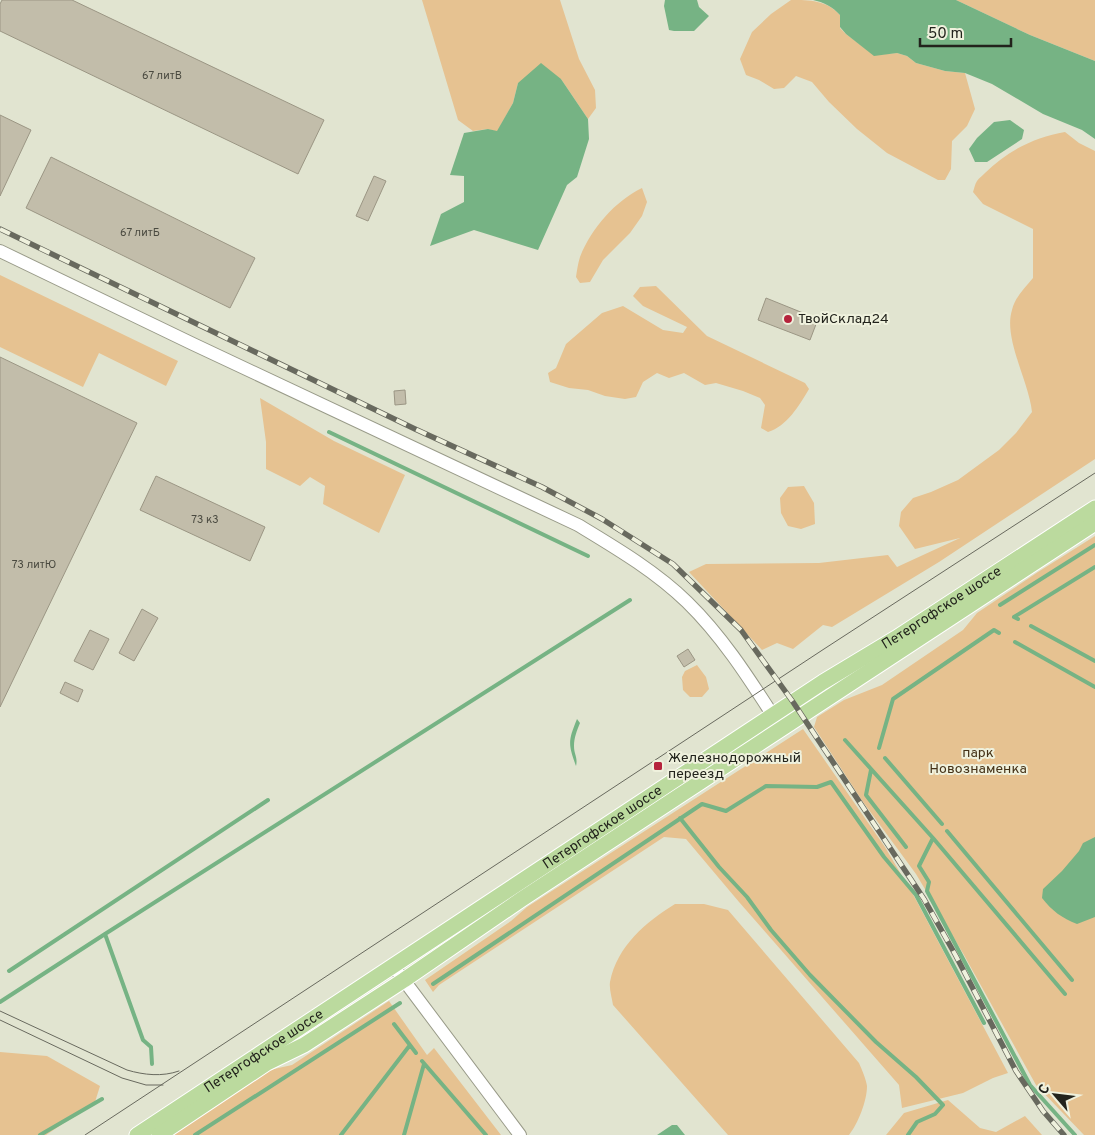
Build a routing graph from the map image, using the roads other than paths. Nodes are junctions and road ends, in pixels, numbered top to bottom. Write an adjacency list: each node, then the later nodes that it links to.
1 (0, 250): 4 (street)
2 (1095, 508): 4 (main road, Петергофское шоссе)
3 (1095, 523): 4 (main road, Петергофское шоссе)
4 (777, 722): 5 (main road, Петергофское шоссе); 6 (main road, Петергофское шоссе)
5 (394, 966): 6 (street); 7 (main road, Петергофское шоссе)
6 (404, 980): 8 (main road, Петергофское шоссе); 9 (street)
7 (138, 1135)
8 (159, 1135)
9 (520, 1135)

